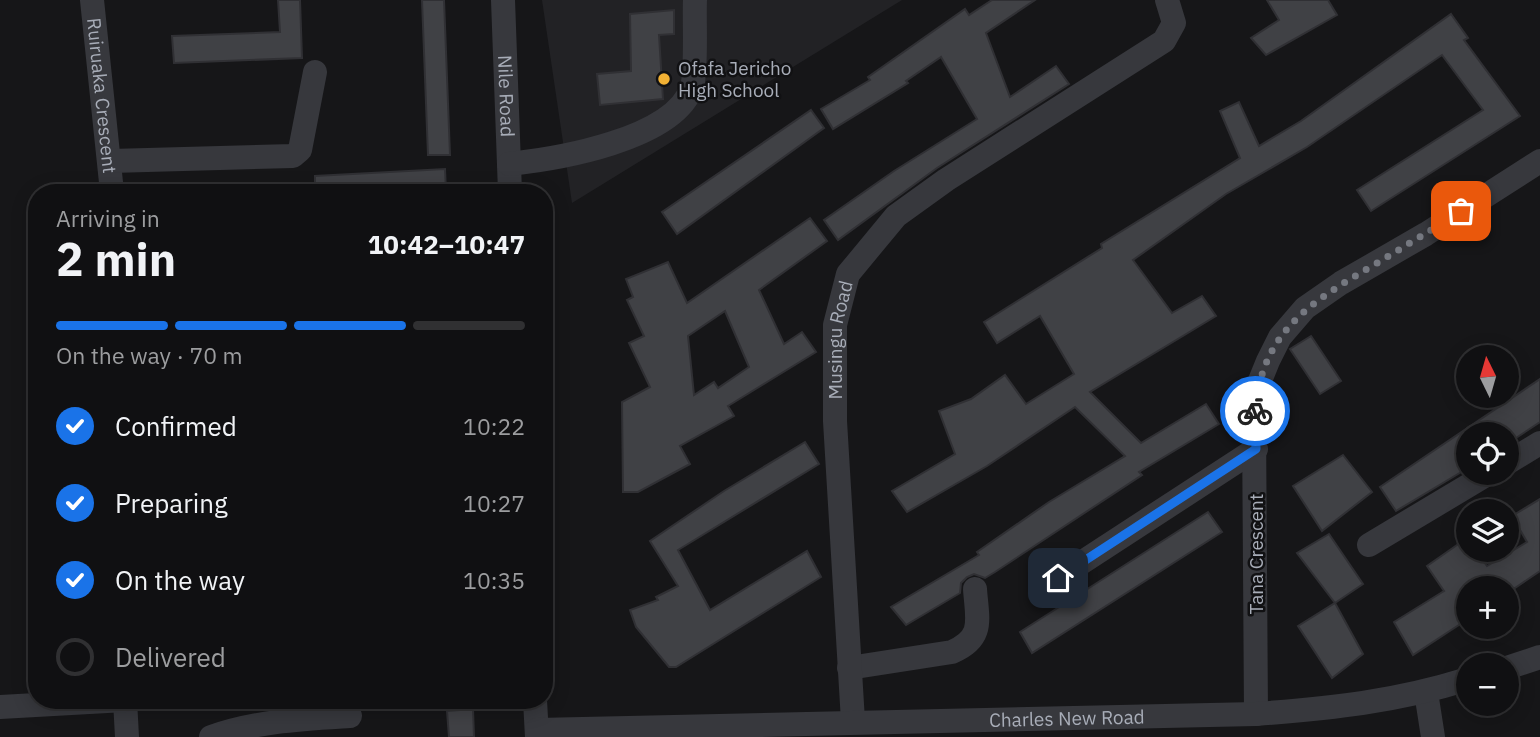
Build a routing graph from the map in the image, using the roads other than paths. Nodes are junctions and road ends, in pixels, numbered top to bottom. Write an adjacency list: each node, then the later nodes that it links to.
1 (92, 0): 6 (street, Ruiruaka Crescent)
2 (503, 0): 8 (street, Nile Road)
3 (695, 0): 8 (street)
4 (1167, 0): 20 (street, Musingu Road)
5 (315, 72): 6 (street)
6 (111, 161): 9 (street, Ruiruaka Crescent)
7 (1540, 161): 12 (street, Tana Crescent)
8 (509, 164): 10 (street, Nile Road)
9 (112, 184)
10 (510, 184)
11 (1540, 443): 13 (street)
12 (1256, 449): 16 (street); 27 (street, Tana Crescent)
13 (1519, 456)
14 (1468, 485): 15 (street)
15 (1369, 545)
16 (1058, 578)
17 (975, 589): 20 (street)
18 (1540, 657): 19 (street)
19 (1519, 664)
20 (849, 668): 29 (street, Musingu Road)
21 (1456, 683): 22 (street, Charles New Road)
22 (1426, 692): 27 (street, Charles New Road); 34 (street)
23 (28, 705): 24 (street)
24 (0, 707)
25 (125, 709): 32 (street)
26 (536, 709): 31 (street)
27 (1256, 714): 30 (street, Charles New Road)
28 (350, 716): 33 (street)
29 (853, 721): 30 (street, Charles New Road); 31 (street, Charles New Road)
30 (1039, 728)
31 (537, 734)
32 (127, 737)
33 (211, 737)
34 (1433, 737)

